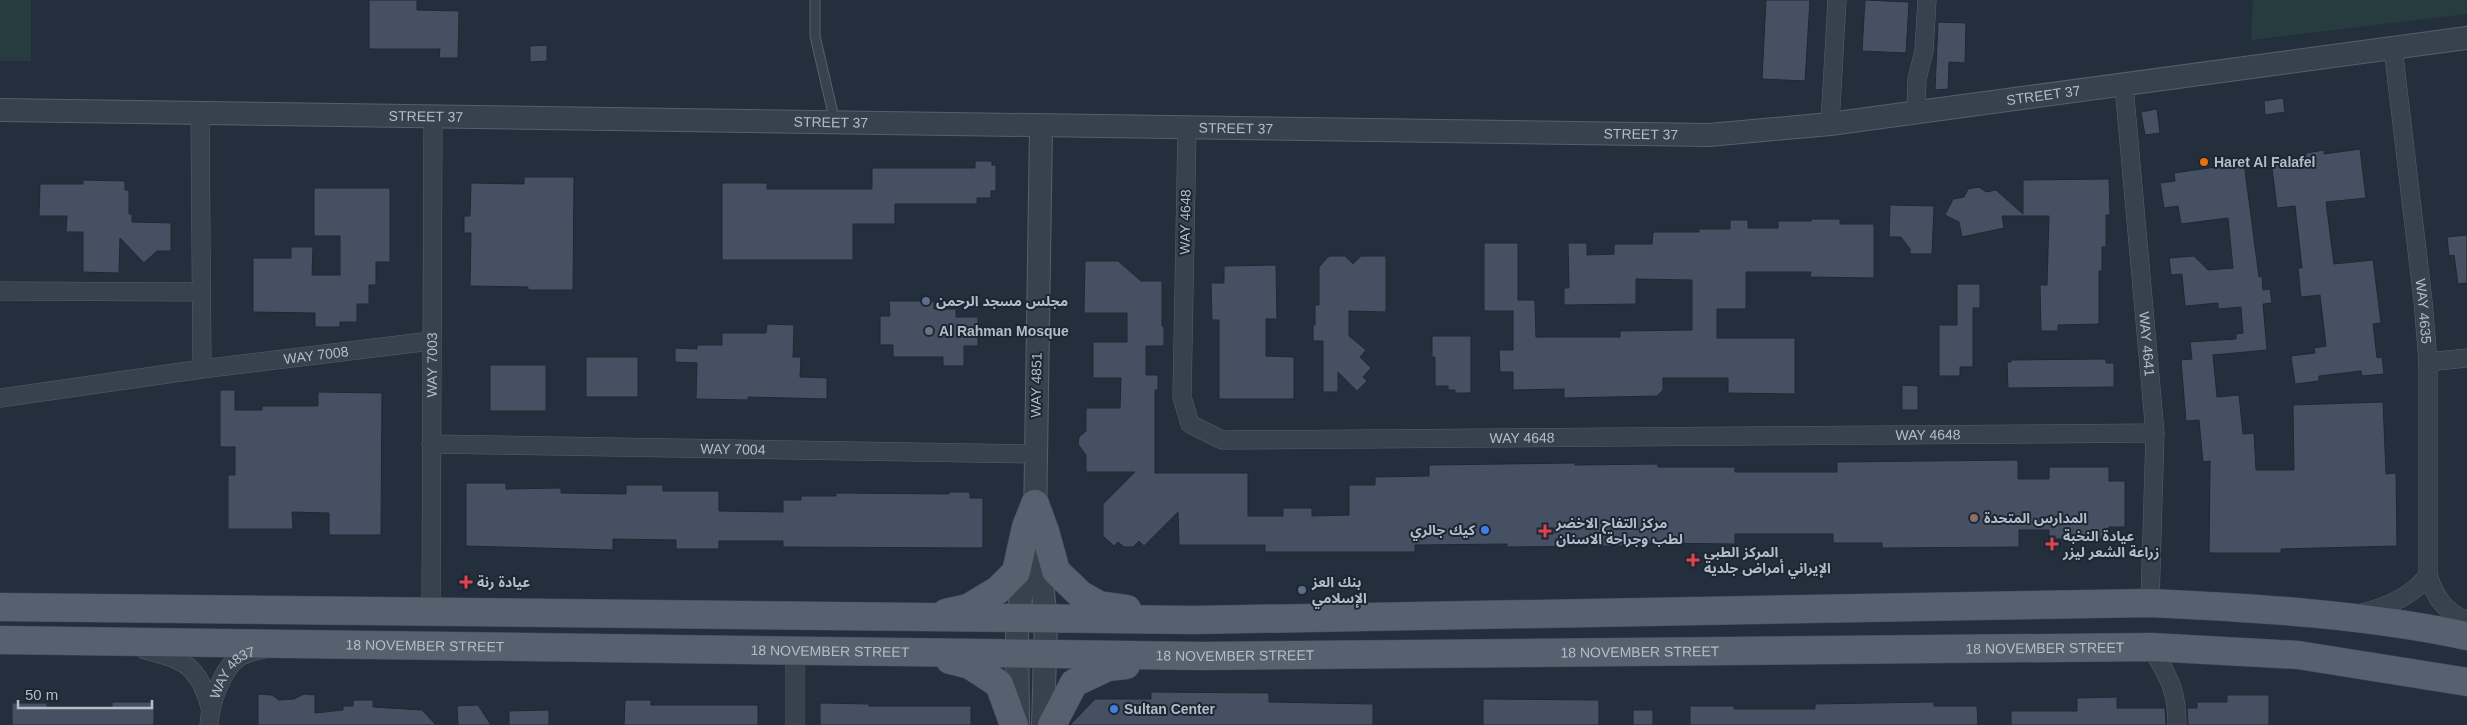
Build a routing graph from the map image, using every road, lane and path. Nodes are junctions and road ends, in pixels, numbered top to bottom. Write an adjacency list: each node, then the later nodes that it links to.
1 (815, 0): 11 (lane)
2 (1837, 0): 12 (street)
3 (1927, 0): 8 (street)
4 (2467, 38): 5 (street, STREET 37)
5 (2393, 48): 6 (street, STREET 37); 19 (street, WAY 4635)
6 (2124, 86): 8 (street, STREET 37); 22 (street, WAY 4641)
7 (0, 110): 9 (street, STREET 37)
8 (1916, 112): 12 (street, STREET 37)
9 (200, 114): 10 (street, STREET 37); 16 (street)
10 (433, 118): 11 (street, STREET 37); 17 (street, WAY 7003)
11 (835, 123): 13 (street, STREET 37)
12 (1830, 124): 14 (street, STREET 37)
13 (1041, 127): 14 (street, STREET 37); 24 (street, WAY 4851)
14 (1187, 129): 22 (street, WAY 4648)
15 (0, 291): 16 (street)
16 (200, 292): 20 (street)
17 (431, 341): 20 (street, WAY 7008); 23 (street, WAY 7003)
18 (2467, 358): 19 (street)
19 (2428, 362): 26 (street, WAY 4635)
20 (202, 369): 21 (street, WAY 7008)
21 (0, 398)
22 (2155, 433): 27 (street, WAY 4641)
23 (431, 444): 24 (street, WAY 7004); 29 (street, WAY 7003)
24 (1035, 454): 25 (street, WAY 4851)
25 (1035, 514): 31 (main road); 32 (street, WAY 4851); 33 (street, WAY 4851); 34 (main road)
26 (2428, 575): 30 (street); 35 (street)
27 (2150, 603): 30 (main road); 34 (main road)
28 (0, 607): 29 (main road)
29 (431, 613): 31 (main road)
30 (2346, 617): 36 (main road)
31 (921, 619): 33 (main road)
32 (1046, 619): 33 (main road); 34 (main road); 44 (street, WAY 4851)
33 (1017, 620): 43 (street, WAY 4851)
34 (1194, 620)
35 (2467, 621)
36 (2467, 636)
37 (0, 640): 38 (main road, 18 NOVEMBER STREET)
38 (117, 643): 39 (main road, 18 NOVEMBER STREET); 47 (street)
39 (280, 643): 41 (main road, 18 NOVEMBER STREET); 47 (street, WAY 4837)
40 (2151, 646): 45 (main road, 18 NOVEMBER STREET); 46 (main road, 18 NOVEMBER STREET); 53 (street)
41 (795, 652): 42 (main road, 18 NOVEMBER STREET); 49 (street)
42 (878, 652): 43 (main road, 18 NOVEMBER STREET); 50 (main road)
43 (1016, 654): 44 (main road, 18 NOVEMBER STREET); 50 (street, WAY 4851)
44 (1045, 654): 45 (main road, 18 NOVEMBER STREET); 51 (street, WAY 4851)
45 (1202, 656): 52 (main road)
46 (2467, 682)
47 (210, 707): 48 (street, WAY 4837)
48 (209, 725)
49 (795, 725)
50 (1016, 725)
51 (1042, 725)
52 (1052, 725)
53 (2178, 725)

